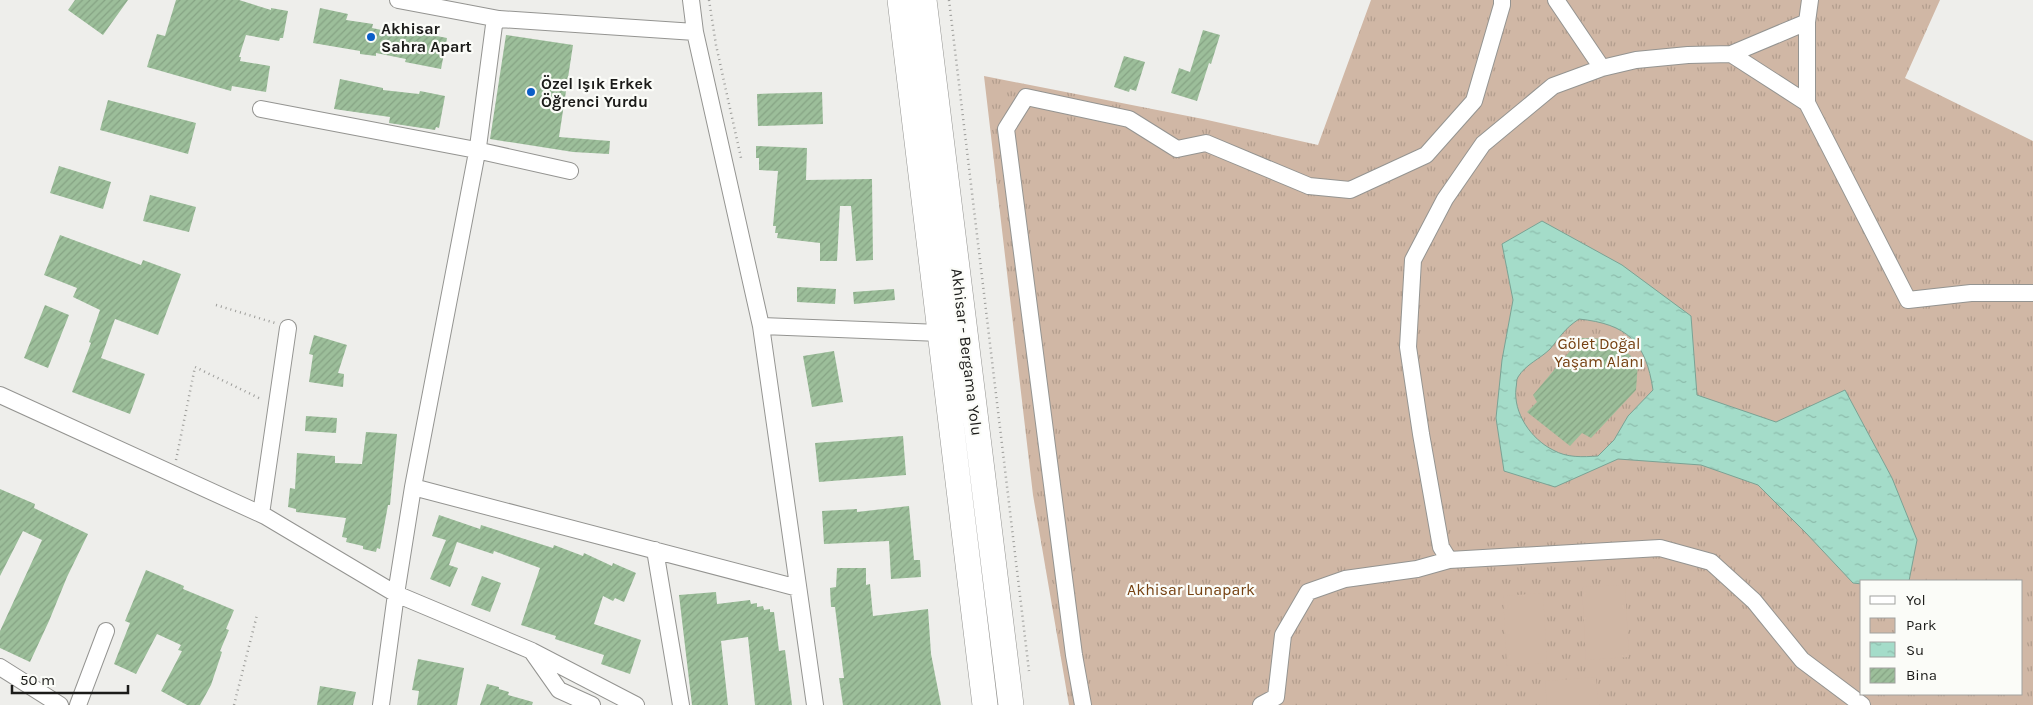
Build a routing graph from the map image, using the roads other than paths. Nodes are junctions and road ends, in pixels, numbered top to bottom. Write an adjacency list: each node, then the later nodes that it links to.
1 (398, 0): 8 (street)
2 (691, 0): 10 (street)
3 (900, 0): 20 (main road, Akhisar - Bergama Yolu)
4 (924, 0): 39 (main road, Akhisar - Bergama Yolu)
5 (1502, 0): 40 (street)
6 (1556, 0): 12 (street)
7 (1810, 0): 9 (street)
8 (498, 19): 10 (street); 15 (street)
9 (1807, 22): 11 (street); 13 (street)
10 (696, 32): 18 (street)
11 (1731, 54): 12 (street); 13 (street)
12 (1602, 68): 25 (street)
13 (1806, 104): 17 (street)
14 (261, 109): 15 (street)
15 (476, 150): 16 (street); 22 (street)
16 (570, 171)
17 (2033, 293)
18 (761, 326): 20 (street); 26 (street)
19 (288, 328): 23 (street)
20 (940, 333): 38 (main road, Akhisar - Bergama Yolu)
21 (0, 395): 23 (street)
22 (414, 487): 24 (street); 27 (street)
23 (261, 514): 27 (street)
24 (655, 550): 26 (street); 36 (street)
25 (1449, 560): 41 (street); 42 (street)
26 (798, 588): 37 (street)
27 (396, 594): 29 (street); 33 (street)
28 (106, 632): 32 (street)
29 (532, 651): 34 (street); 35 (street)
30 (0, 666): 31 (street)
31 (60, 705)
32 (78, 705)
33 (381, 705)
34 (592, 705)
35 (636, 705)
36 (680, 705)
37 (815, 705)
38 (986, 705)
39 (1011, 705)
40 (1083, 705)
41 (1261, 705)
42 (1862, 705)

